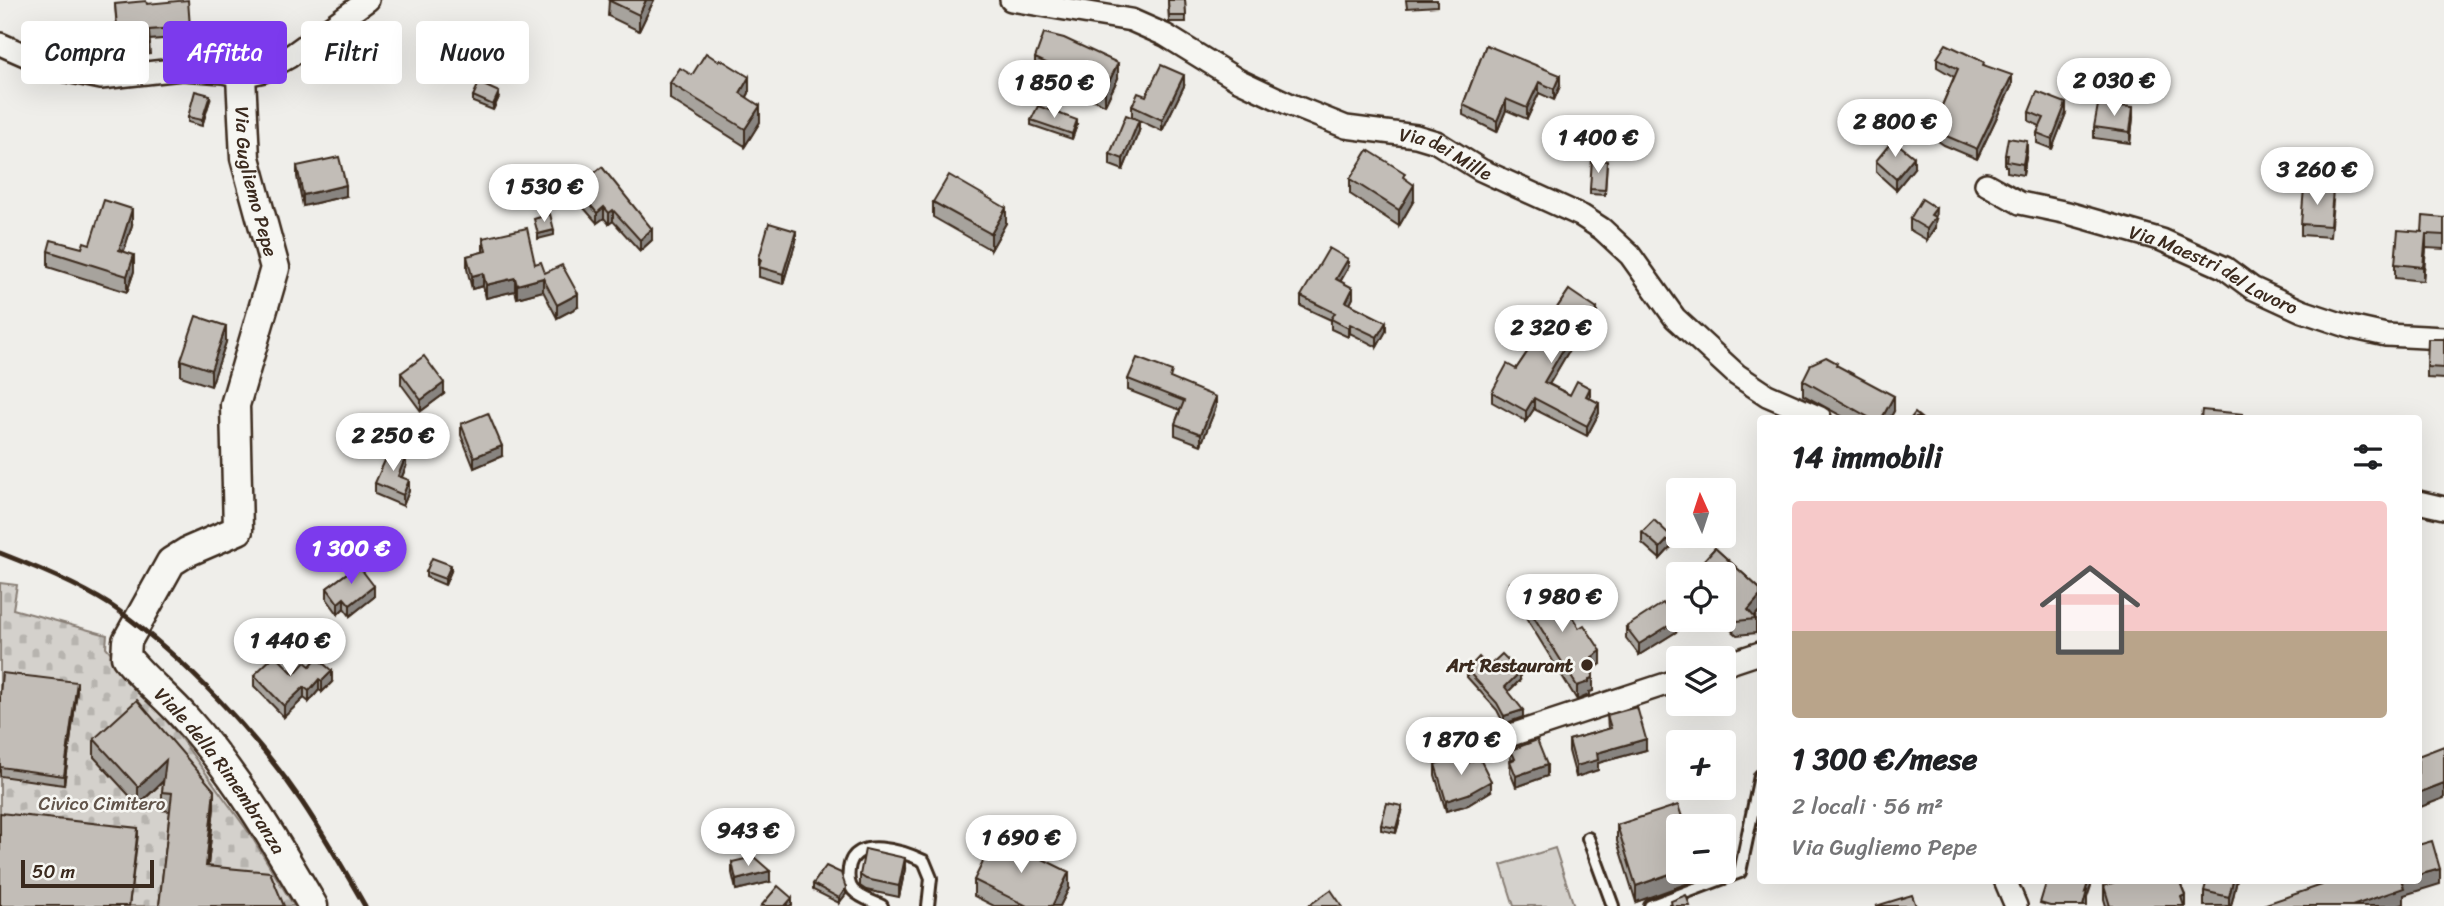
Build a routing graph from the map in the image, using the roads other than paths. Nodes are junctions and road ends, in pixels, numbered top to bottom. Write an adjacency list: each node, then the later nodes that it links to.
1 (368, 0): 4 (street)
2 (1011, 0): 9 (street, Via dei Mille)
3 (0, 44): 5 (street)
4 (287, 58)
5 (163, 71)
6 (241, 84): 12 (street, Via Gugliemo Pepe)
7 (1986, 184): 8 (street, Via Maestri del Lavoro)
8 (2444, 338)
9 (1813, 415)
10 (2422, 503): 11 (street)
11 (2444, 508)
12 (127, 641): 20 (street, Viale della Rimembranza)
13 (1757, 654): 14 (street)
14 (1736, 661)
15 (1666, 684): 16 (street)
16 (1496, 740)
17 (1757, 790): 24 (lane)
18 (1588, 838): 23 (lane)
19 (2007, 884): 25 (street)
20 (313, 906)
21 (883, 906): 22 (lane)
22 (928, 906)
23 (1613, 906)
24 (1650, 906)
25 (2016, 906)

